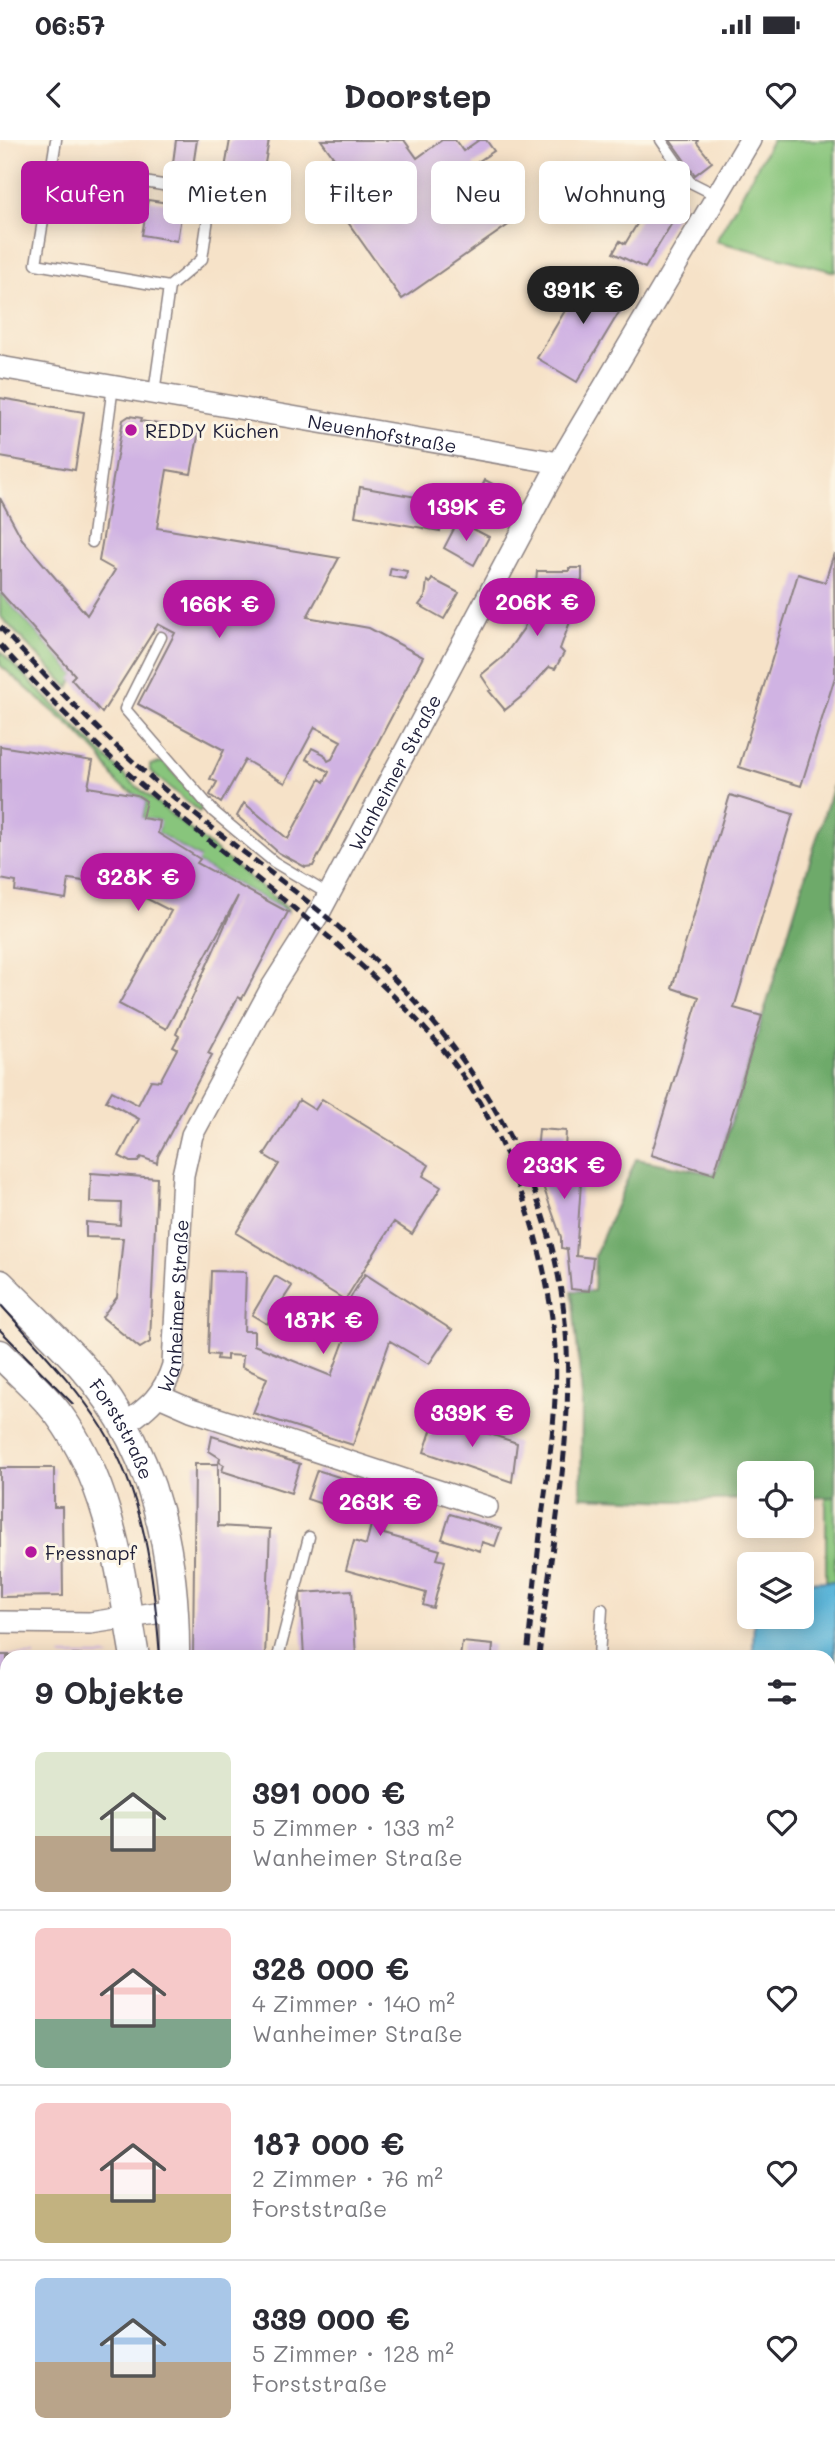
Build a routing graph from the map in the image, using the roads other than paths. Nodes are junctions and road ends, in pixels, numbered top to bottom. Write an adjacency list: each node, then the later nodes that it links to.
1 (56, 140): 4 (lane)
2 (661, 140): 6 (lane)
3 (750, 140): 6 (street, Wanheimer Straße)
4 (53, 161)
5 (149, 183): 8 (lane)
6 (718, 196): 12 (street, Wanheimer Straße)
7 (43, 224): 8 (lane)
8 (169, 287): 11 (lane)
9 (0, 367): 10 (street, Neuenhofstraße)
10 (113, 386): 11 (street, Neuenhofstraße); 13 (lane)
11 (154, 393): 12 (street, Neuenhofstraße)
12 (559, 463): 15 (street, Wanheimer Straße)
13 (92, 542)
14 (161, 637): 15 (lane)
15 (328, 894): 18 (street, Wanheimer Straße)
16 (0, 1284): 19 (street, Forststraße)
17 (0, 1354): 24 (street)
18 (159, 1396): 19 (street, Wanheimer Straße); 20 (street)
19 (124, 1425): 23 (street, Forststraße)
20 (487, 1507)
21 (309, 1537): 28 (lane)
22 (602, 1609): 29 (lane)
23 (175, 1610): 24 (street); 27 (street)
24 (128, 1617): 25 (street); 26 (street)
25 (0, 1622)
26 (134, 1650)
27 (175, 1650)
28 (280, 1650)
29 (599, 1650)

